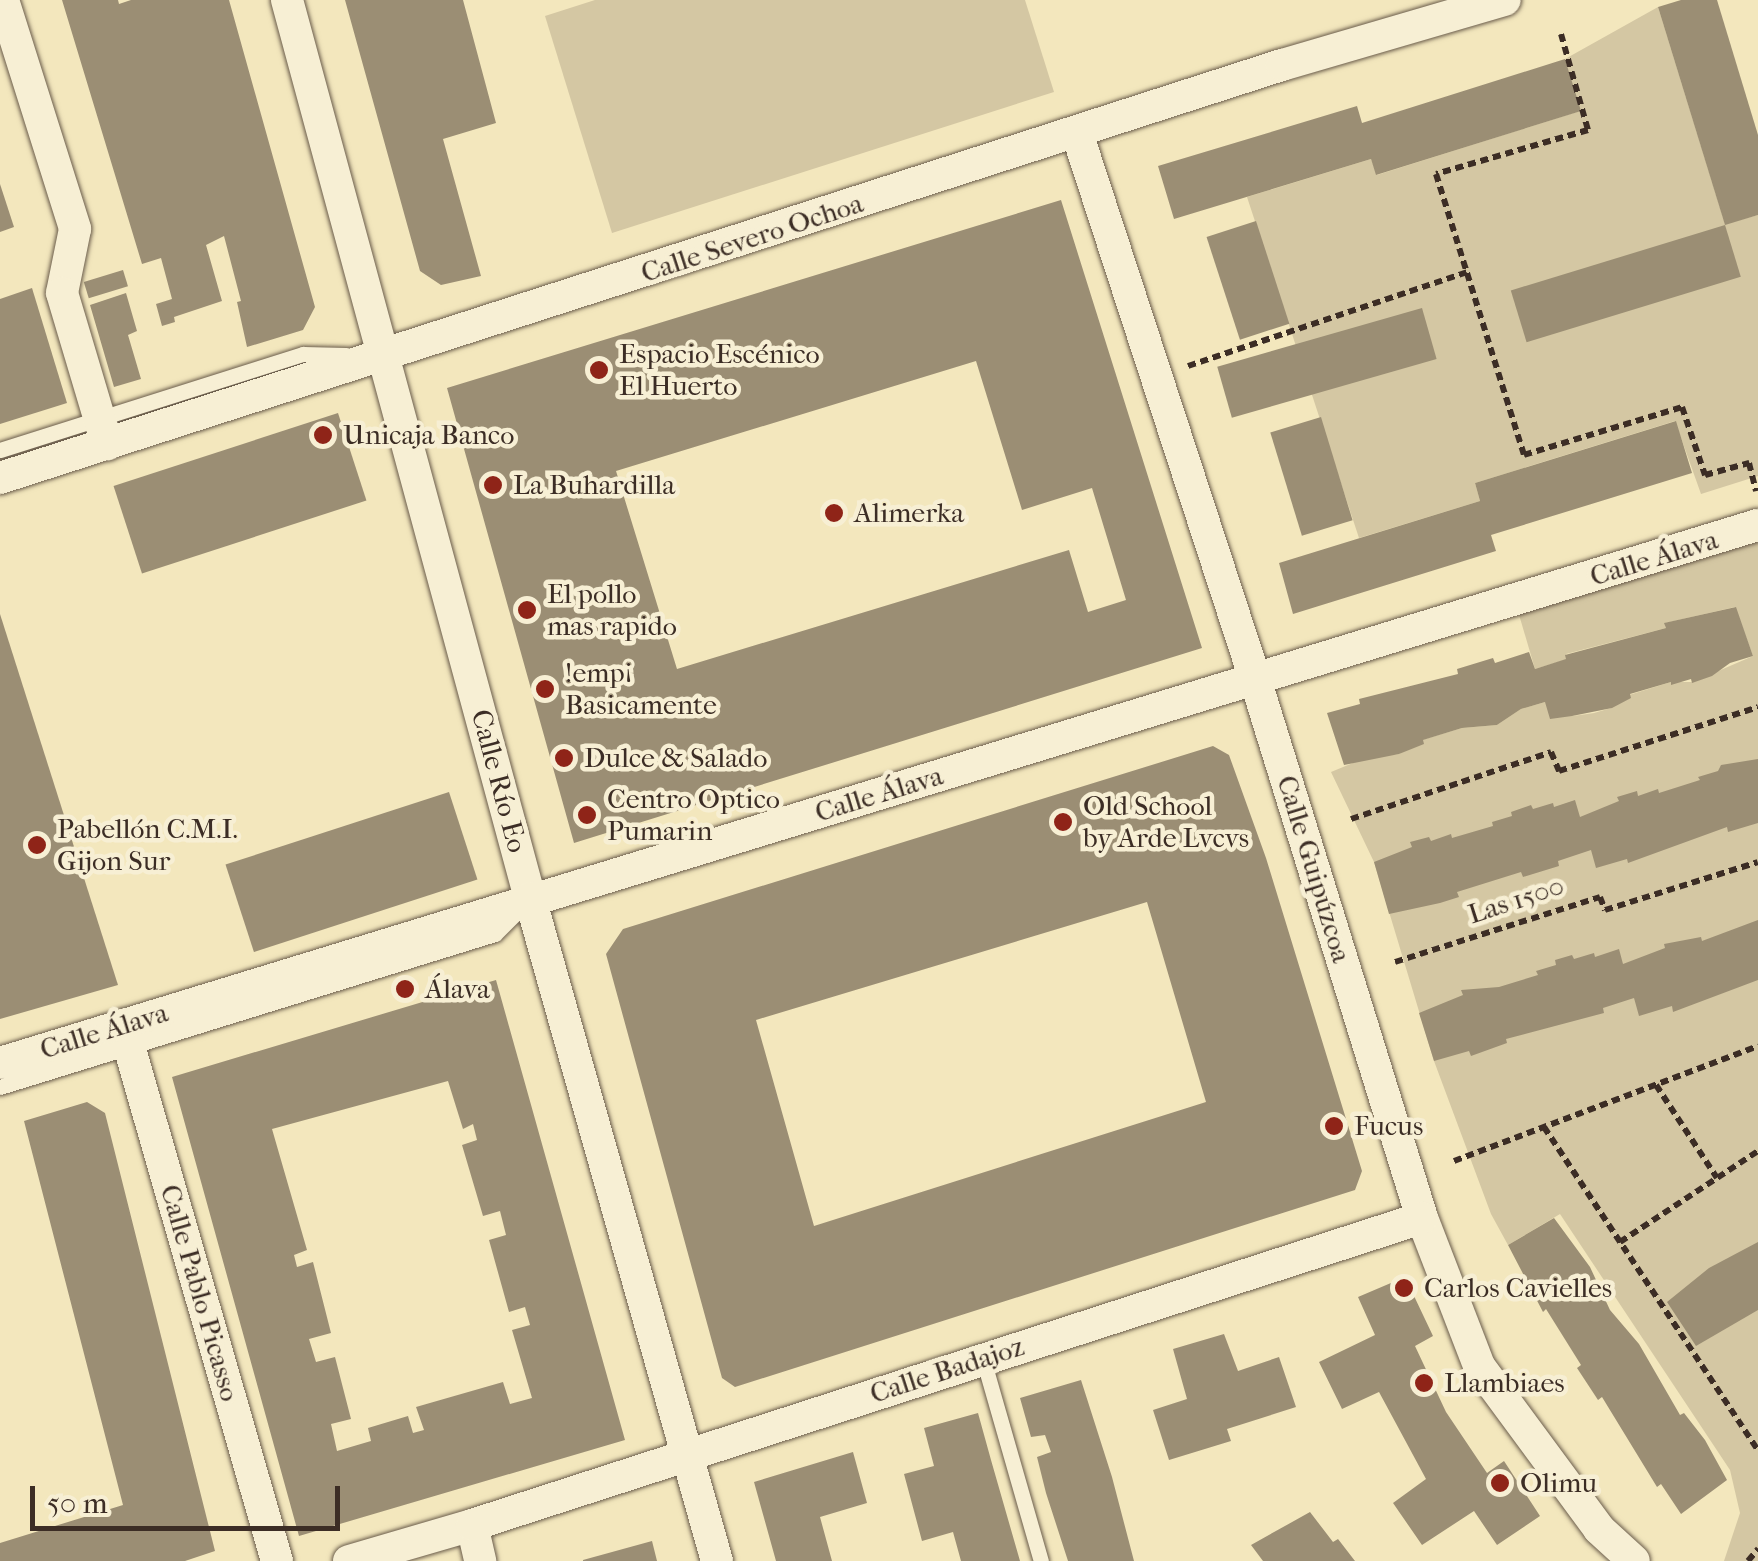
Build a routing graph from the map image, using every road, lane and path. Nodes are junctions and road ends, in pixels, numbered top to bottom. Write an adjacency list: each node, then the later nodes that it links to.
1 (3, 0): 9 (street)
2 (287, 0): 7 (street, Calle Río Eo)
3 (1505, 0): 5 (street, Calle Severo Ochoa)
4 (1561, 34): 6 (path)
5 (1077, 133): 7 (street, Calle Severo Ochoa); 8 (street, Calle Guipúzcoa)
6 (1467, 272): 8 (path); 12 (path)
7 (385, 356): 9 (street, Calle Severo Ochoa); 18 (street, Calle Río Eo)
8 (1157, 376): 14 (street, Calle Guipúzcoa)
9 (103, 431): 10 (lane); 11 (street, Calle Severo Ochoa)
10 (0, 450)
11 (0, 478)
12 (1758, 497)
13 (1758, 525): 14 (street, Calle Álava)
14 (1256, 682): 18 (street, Calle Álava); 29 (street, Calle Guipúzcoa)
15 (1758, 707): 16 (path)
16 (1351, 819)
17 (1758, 862): 19 (path, Las 1500)
18 (530, 898): 20 (street, Calle Álava); 33 (street, Calle Río Eo)
19 (1395, 962)
20 (126, 1036): 22 (street, Calle Álava); 24 (lane); 36 (street, Calle Pablo Picasso)
21 (1758, 1046): 23 (path)
22 (0, 1064)
23 (1656, 1085): 25 (path); 28 (path)
24 (0, 1086)
25 (1544, 1127): 27 (path); 30 (path)
26 (1758, 1151): 28 (path)
27 (1454, 1161)
28 (1716, 1178): 30 (path)
29 (1422, 1218): 31 (street, Calle Badajoz); 41 (street, Calle Guipúzcoa)
30 (1620, 1242): 32 (path)
31 (983, 1359): 33 (street, Calle Badajoz); 40 (lane)
32 (1758, 1450)
33 (688, 1455): 34 (street, Calle Badajoz); 39 (street, Calle Río Eo)
34 (472, 1526): 37 (street, Calle Badajoz); 38 (street)
35 (1758, 1549): 42 (path)
36 (277, 1561)
37 (349, 1561)
38 (480, 1561)
39 (717, 1561)
40 (1041, 1561)
41 (1634, 1561)
42 (1748, 1561)

